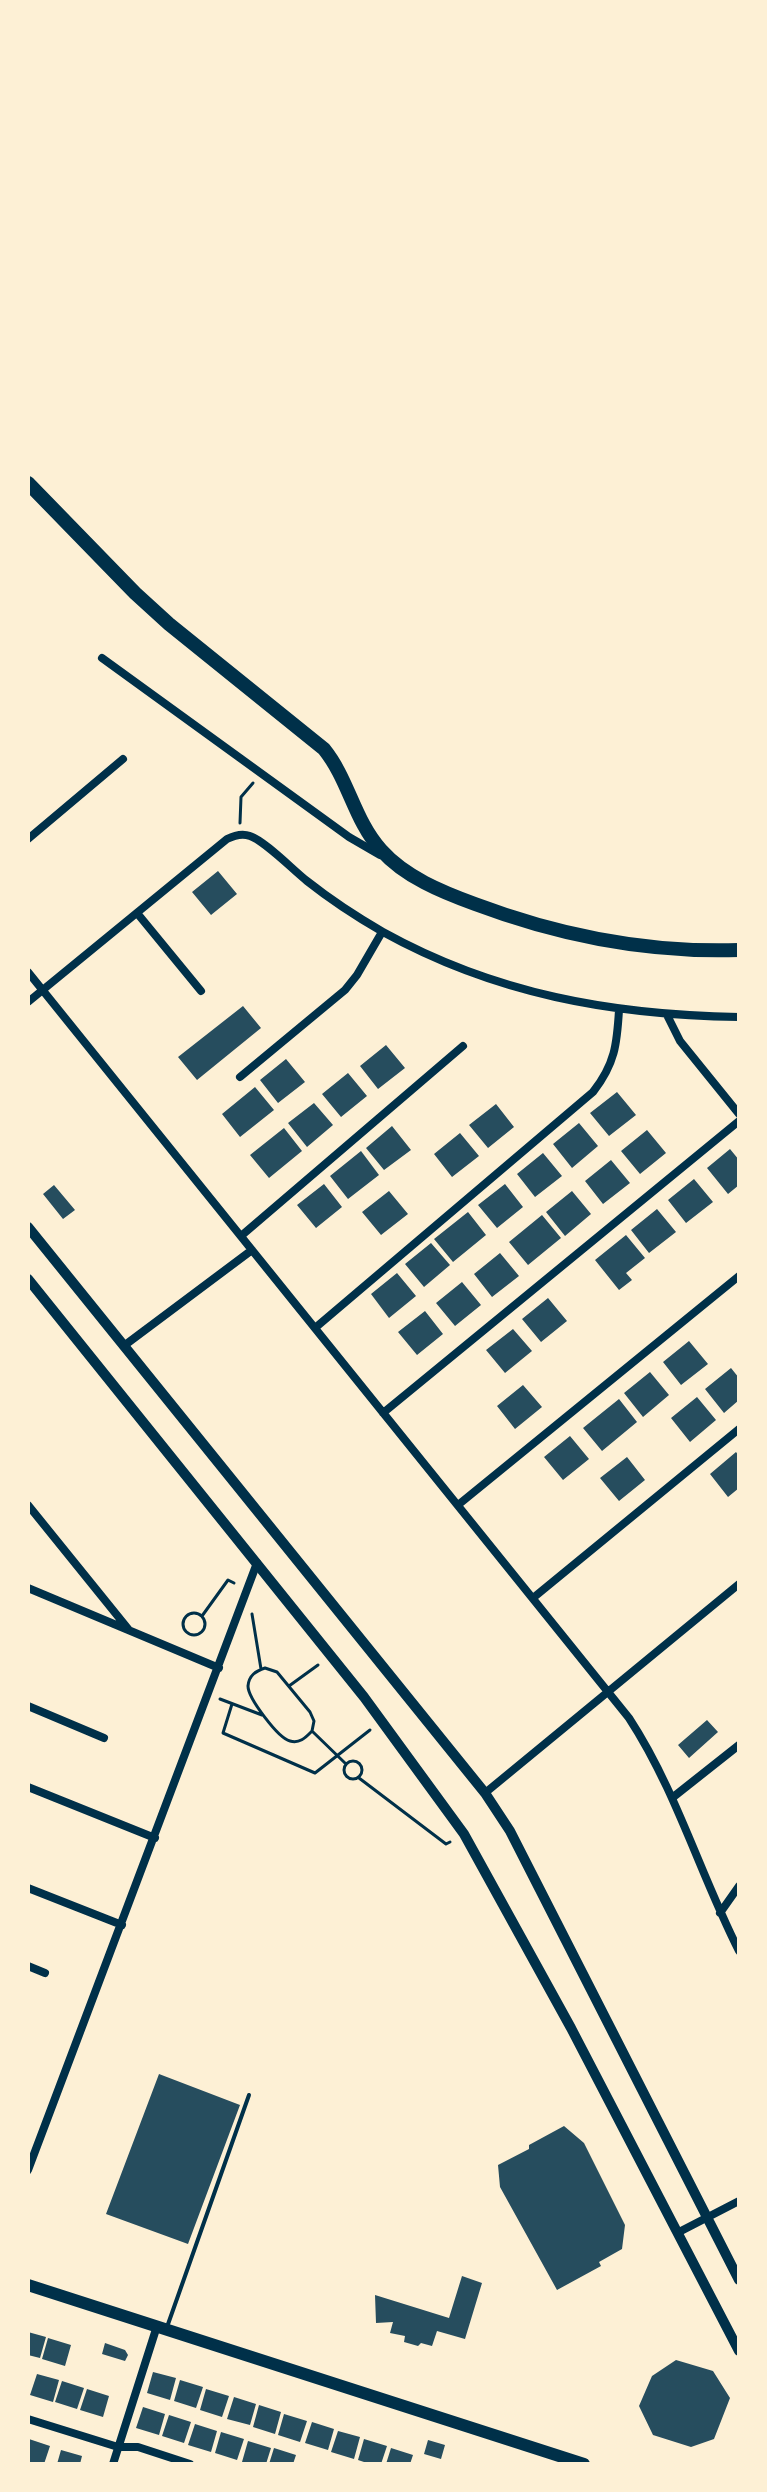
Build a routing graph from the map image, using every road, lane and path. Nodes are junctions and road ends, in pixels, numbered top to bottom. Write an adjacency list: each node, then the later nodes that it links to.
1 (28, 483): 7 (main road)
2 (102, 658): 4 (street)
3 (123, 759): 6 (street)
4 (262, 773): 5 (path); 7 (street)
5 (241, 835): 8 (street); 9 (street)
6 (28, 839)
7 (391, 861): 10 (main road)
8 (137, 913): 12 (street); 13 (street)
9 (382, 932): 15 (street); 19 (street)
10 (739, 950)
11 (28, 972): 12 (street)
12 (42, 990): 14 (street); 23 (street)
13 (201, 991)
14 (28, 1002)
15 (619, 1010): 16 (street); 27 (street)
16 (667, 1015): 17 (street); 20 (street)
17 (739, 1017)
18 (463, 1046): 23 (street)
19 (240, 1077)
20 (739, 1114)
21 (739, 1121): 29 (street)
22 (28, 1227): 28 (street)
23 (241, 1236): 24 (street)
24 (252, 1250): 27 (street); 28 (street)
25 (739, 1276): 32 (street)
26 (28, 1279): 33 (street)
27 (315, 1328): 29 (street)
28 (125, 1345): 57 (street)
29 (383, 1413): 32 (street)
30 (739, 1429): 37 (street)
31 (28, 1505): 39 (street)
32 (458, 1505): 37 (street)
33 (257, 1563): 36 (street); 40 (street)
34 (739, 1584): 44 (street)
35 (28, 1588): 39 (street)
36 (248, 1589): 38 (path); 41 (street); 42 (path)
37 (533, 1598): 44 (street)
38 (202, 1616): 38 (path)
39 (130, 1631): 41 (street)
40 (332, 1655): 43 (path); 49 (street)
41 (219, 1668): 45 (street)
42 (261, 1669): 43 (path); 48 (path)
43 (289, 1686): 50 (path)
44 (609, 1692): 57 (street); 58 (street)
45 (209, 1695): 46 (path); 60 (street)
46 (232, 1704): 48 (path); 53 (path)
47 (28, 1706): 51 (street)
48 (264, 1715): 50 (path)
49 (383, 1721): 53 (path); 59 (street)
50 (312, 1731): 53 (path)
51 (104, 1738)
52 (739, 1745): 58 (street)
53 (336, 1756): 54 (path)
54 (346, 1764): 55 (path); 55 (path)
55 (359, 1778): 59 (path)
56 (28, 1787): 60 (street)
57 (485, 1793): 71 (street)
58 (672, 1798): 63 (street)
59 (464, 1834): 72 (street)
60 (155, 1838): 64 (street)
61 (739, 1886): 63 (street)
62 (28, 1888): 64 (street)
63 (720, 1913): 65 (street)
64 (122, 1925): 69 (street)
65 (739, 1951)
66 (28, 1966): 67 (street)
67 (45, 1973)
68 (249, 2095): 75 (lane)
69 (28, 2170)
70 (739, 2201): 71 (street)
71 (708, 2218): 72 (street); 73 (street)
72 (679, 2232): 76 (street)
73 (739, 2280)
74 (28, 2285): 75 (main road)
75 (161, 2328): 78 (street); 81 (main road)
76 (739, 2351)
77 (28, 2419): 78 (street)
78 (118, 2447): 79 (street); 80 (street)
79 (113, 2464)
80 (190, 2464)
81 (584, 2464)

